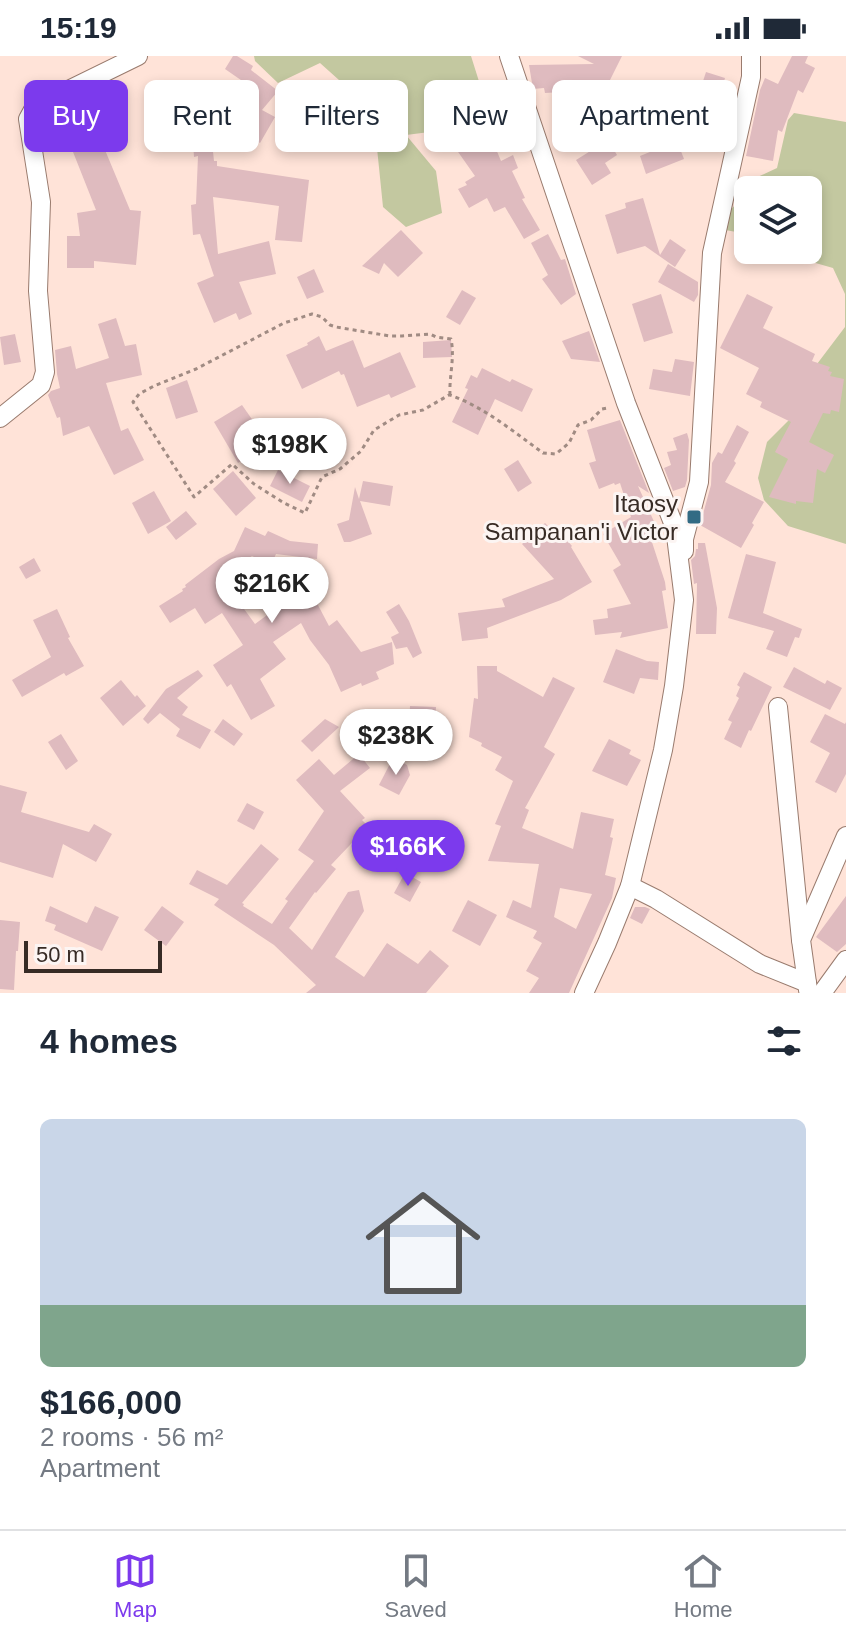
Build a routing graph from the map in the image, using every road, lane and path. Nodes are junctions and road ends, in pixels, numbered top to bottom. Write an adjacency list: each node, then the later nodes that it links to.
1 (138, 56): 6 (street)
2 (509, 56): 5 (street)
3 (751, 56): 7 (street)
4 (450, 395): 4 (path); 5 (path)
5 (626, 403): 7 (street)
6 (0, 418)
7 (684, 600): 10 (street)
8 (778, 707): 11 (street)
9 (846, 836): 11 (street)
10 (630, 886): 13 (street); 14 (street)
11 (801, 940): 13 (street)
12 (846, 960): 13 (street)
13 (812, 990)
14 (584, 993)

